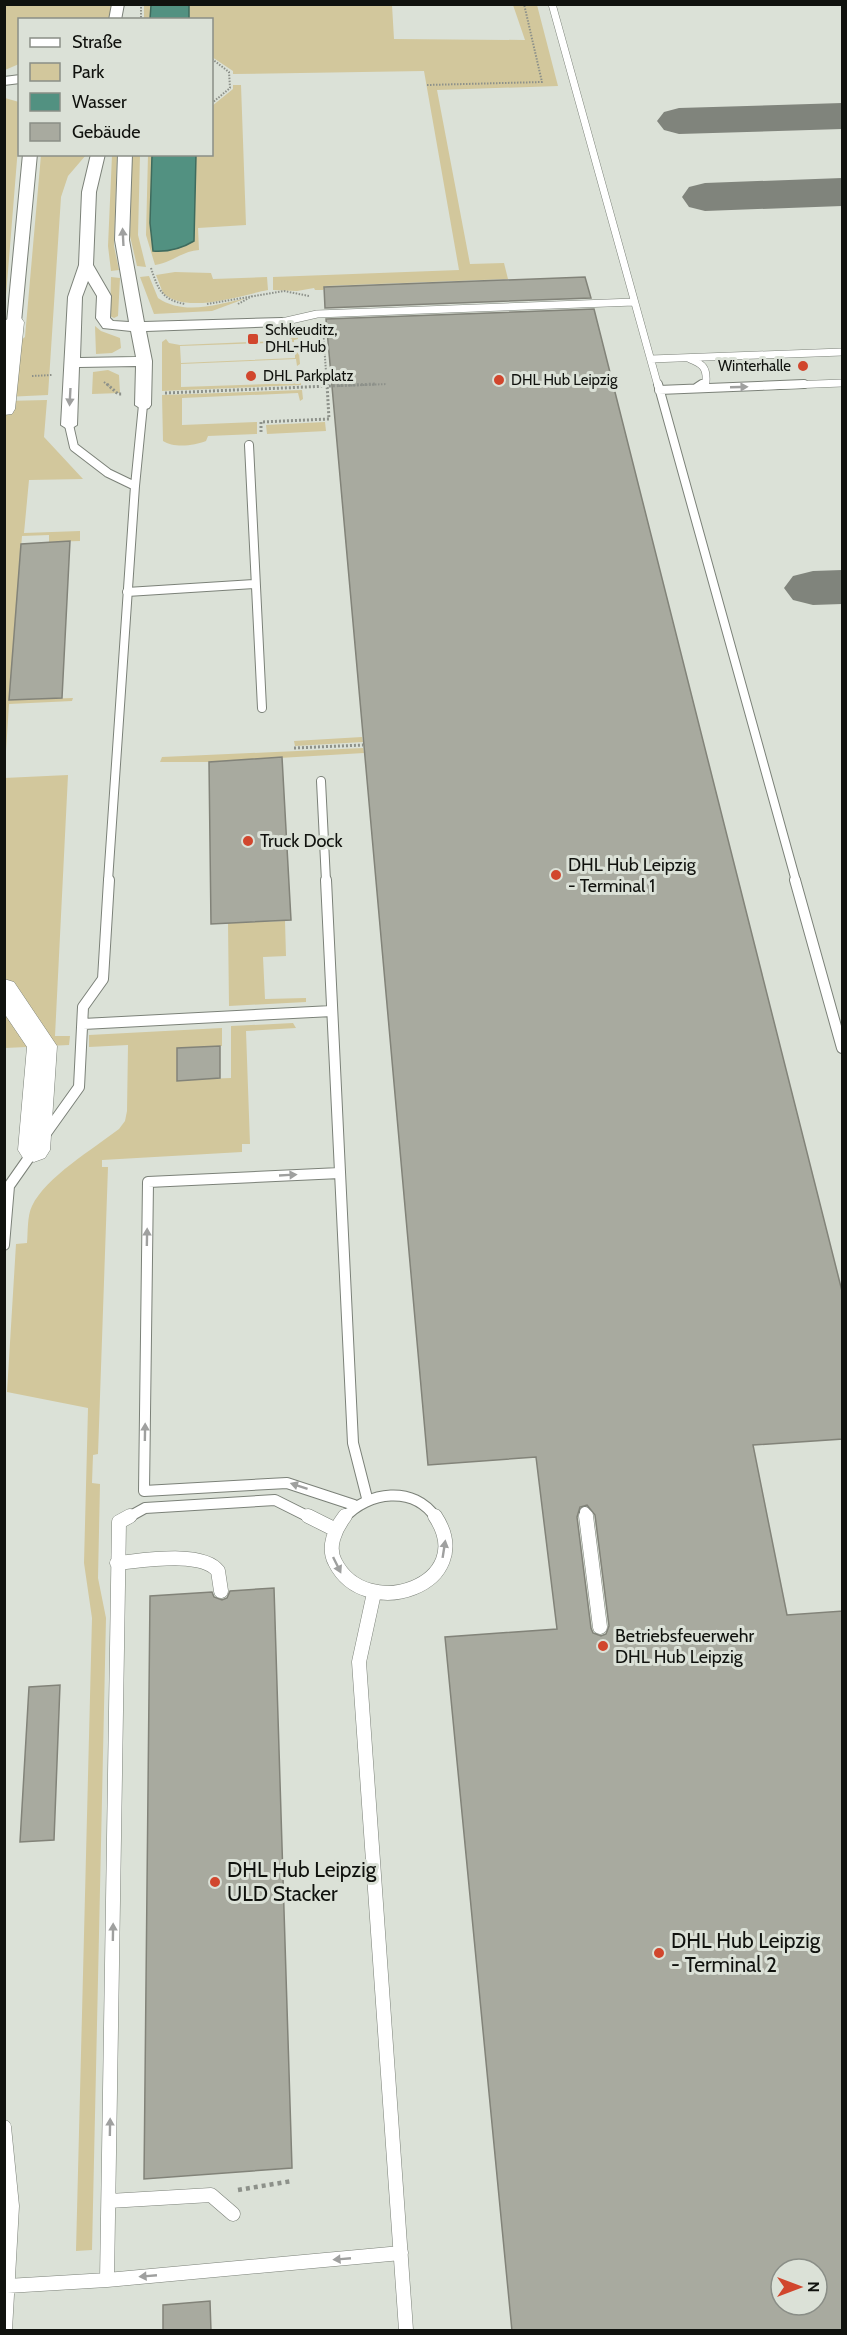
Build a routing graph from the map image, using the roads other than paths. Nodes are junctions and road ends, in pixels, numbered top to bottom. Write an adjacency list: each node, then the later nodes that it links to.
1 (560, 4): 2 (lane)
2 (552, 5): 7 (lane)
3 (30, 156): 9 (street)
4 (98, 156): 6 (street)
5 (125, 156): 10 (street, one-way to 5)
6 (86, 265): 10 (street); 15 (street)
7 (634, 302): 8 (lane); 13 (lane)
8 (282, 322): 10 (street)
9 (8, 326): 20 (street)
10 (139, 327): 14 (street)
11 (843, 352): 12 (lane)
12 (687, 358): 13 (lane); 17 (lane)
13 (651, 359): 18 (lane)
14 (144, 361): 15 (street); 19 (street)
15 (71, 369): 21 (street, one-way to 21)
16 (843, 382): 17 (lane, one-way to 16)
17 (696, 388): 18 (lane)
18 (659, 390): 30 (lane)
19 (143, 399): 23 (lane)
20 (4, 410)
21 (69, 425): 23 (lane)
22 (249, 446): 24 (lane)
23 (135, 486): 25 (lane)
24 (254, 584): 25 (lane); 26 (lane)
25 (127, 592): 31 (lane)
26 (262, 708)
27 (321, 781): 29 (lane)
28 (4, 989): 33 (street)
29 (332, 1011): 31 (lane); 34 (lane)
30 (839, 1022): 32 (lane)
31 (82, 1024): 33 (lane)
32 (843, 1048)
33 (34, 1150): 35 (lane)
34 (340, 1173): 36 (lane); 37 (lane, one-way to 34)
35 (4, 1245)
36 (367, 1498): 37 (lane); 42 (lane, one-way to 36)
37 (354, 1505): 39 (lane)
38 (585, 1512): 43 (lane)
39 (334, 1529): 40 (lane); 42 (lane, one-way to 42)
40 (117, 1563): 41 (lane); 45 (lane, one-way to 40)
41 (221, 1591)
42 (374, 1593): 47 (lane)
43 (600, 1627)
44 (4, 2127): 49 (lane)
45 (109, 2201): 46 (lane); 48 (lane)
46 (233, 2214)
47 (401, 2253): 48 (lane, one-way to 48); 51 (lane)
48 (106, 2280): 49 (lane)
49 (7, 2286): 50 (lane)
50 (5, 2331)
51 (405, 2331)

